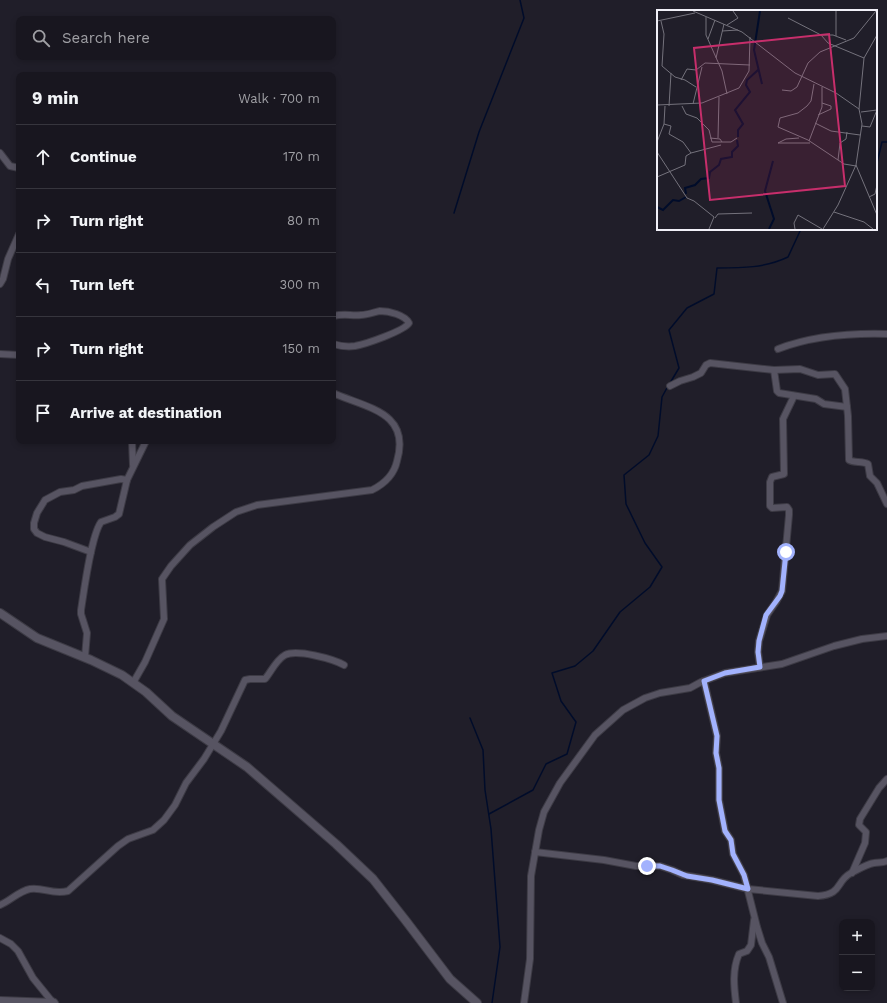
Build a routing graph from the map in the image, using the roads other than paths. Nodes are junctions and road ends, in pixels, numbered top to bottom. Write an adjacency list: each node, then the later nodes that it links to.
1 (0, 153): 2 (street)
2 (16, 167)
3 (16, 241): 4 (street)
4 (0, 284)
5 (336, 316): 7 (street)
6 (887, 334): 8 (street)
7 (336, 344)
8 (778, 349)
9 (0, 354): 10 (street)
10 (16, 355)
11 (774, 370): 12 (street); 14 (street); 15 (street)
12 (670, 386)
13 (336, 394): 28 (street)
14 (794, 396): 15 (street); 26 (street)
15 (846, 407): 20 (street)
16 (132, 444): 18 (street)
17 (144, 444): 18 (street)
18 (133, 466): 19 (street)
19 (127, 480): 21 (street); 21 (street)
20 (887, 504)
21 (91, 552): 24 (street)
22 (0, 613): 24 (street)
23 (887, 636): 26 (street)
24 (84, 657): 28 (street)
25 (344, 665): 29 (street)
26 (760, 667): 27 (street)
27 (704, 681): 31 (street); 34 (street)
28 (133, 683): 29 (street)
29 (213, 744): 35 (street); 40 (street)
30 (887, 779): 33 (street)
31 (535, 852): 34 (street); 41 (street)
32 (887, 861): 33 (street)
33 (852, 873): 34 (street)
34 (748, 889): 36 (street)
35 (0, 906)
36 (755, 917): 42 (street); 43 (street)
37 (0, 938): 39 (street)
38 (0, 1000): 39 (street)
39 (55, 1002)
40 (477, 1003)
41 (524, 1003)
42 (736, 1003)
43 (782, 1003)

